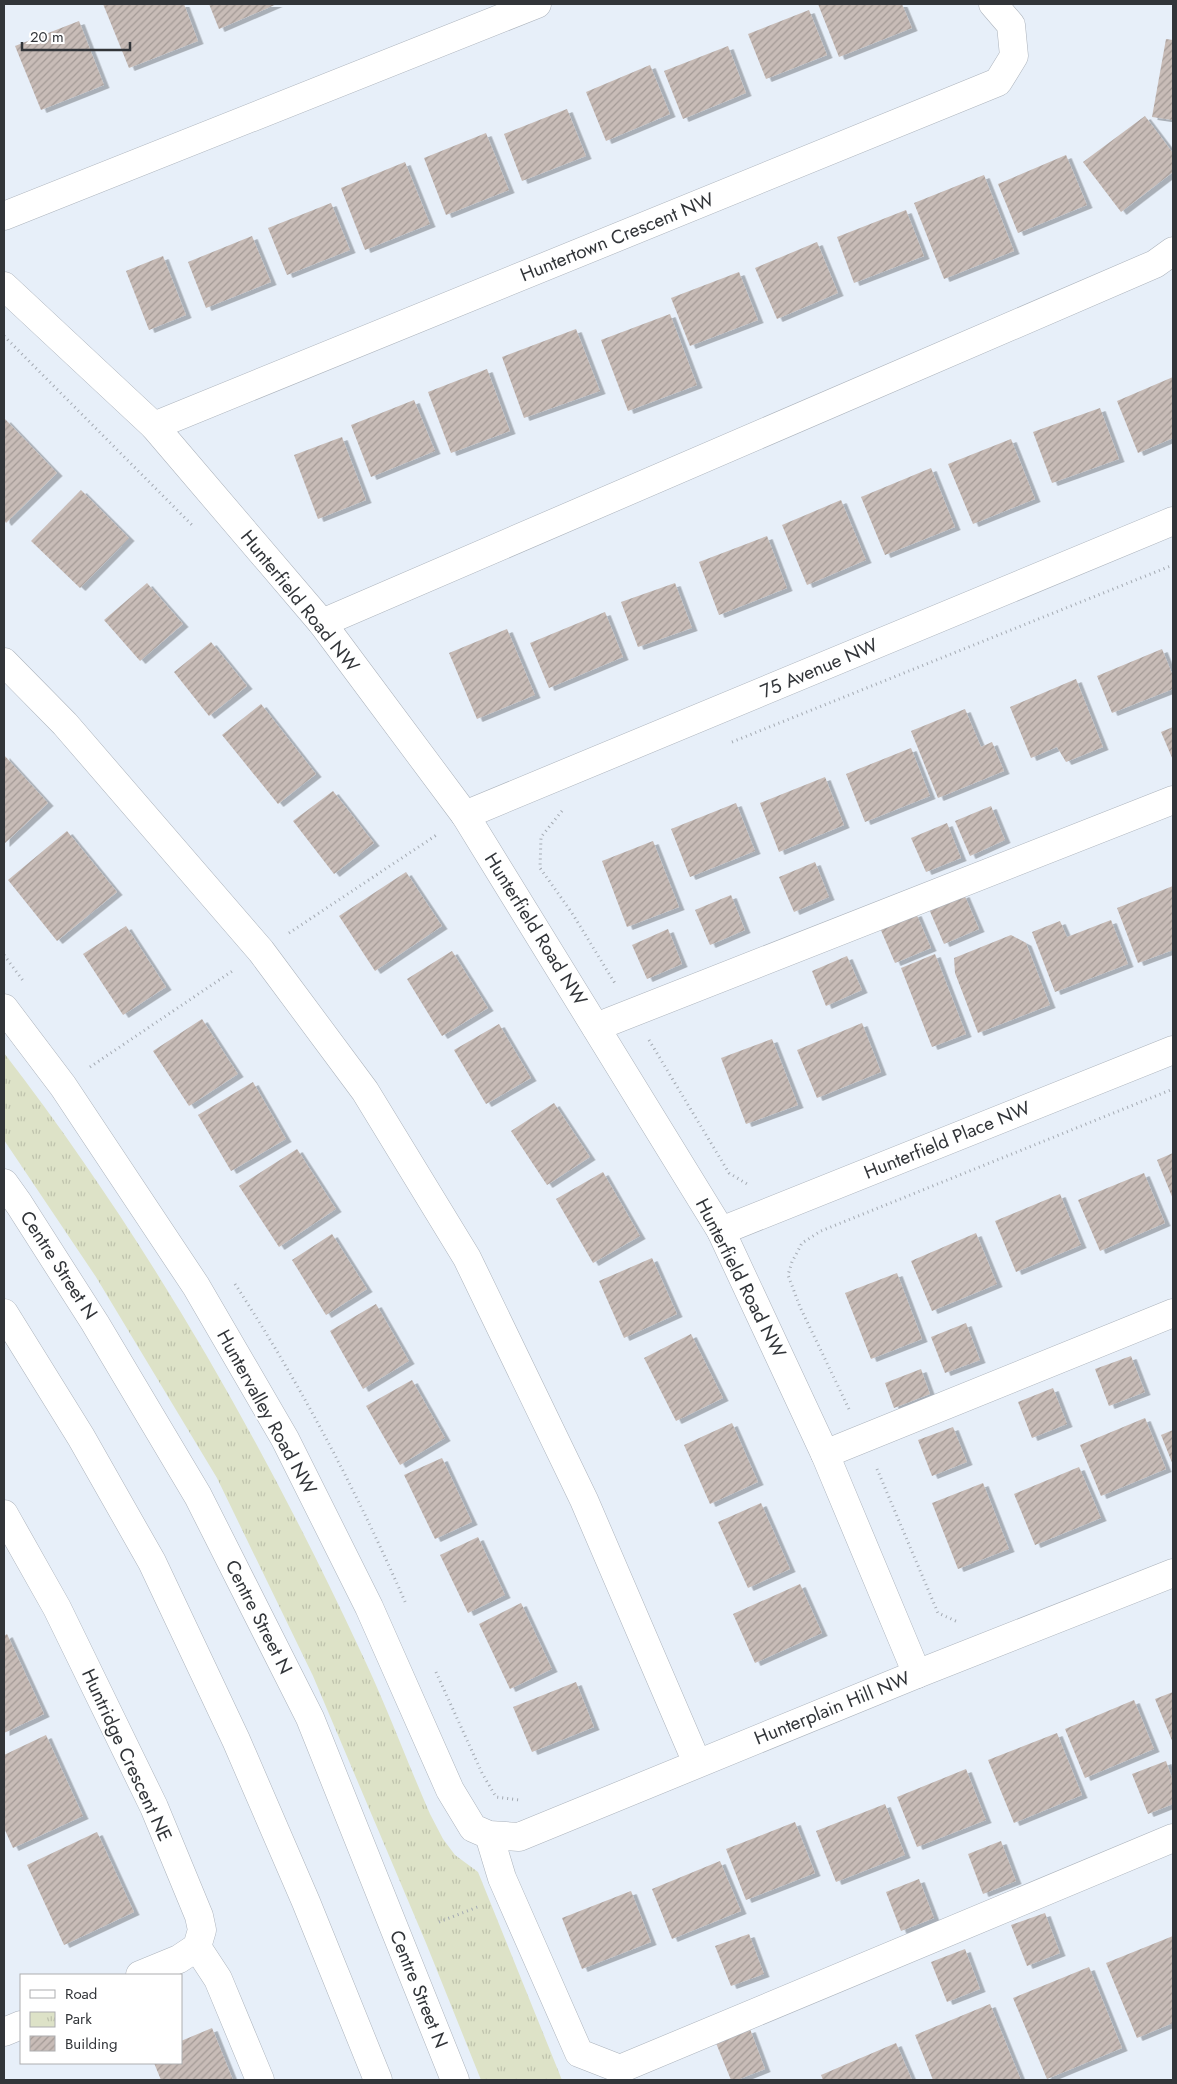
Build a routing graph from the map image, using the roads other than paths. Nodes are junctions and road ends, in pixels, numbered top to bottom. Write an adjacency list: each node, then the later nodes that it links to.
1 (537, 4): 3 (street)
2 (993, 4): 6 (street, Huntertown Crescent NW)
3 (4, 216)
4 (1173, 251): 8 (street)
5 (4, 286): 6 (street, Hunterfield Road NW)
6 (154, 426): 8 (street, Hunterfield Road NW)
7 (1173, 521): 11 (street, 75 Avenue NW)
8 (322, 623): 11 (street, Hunterfield Road NW)
9 (4, 662): 23 (street)
10 (1173, 800): 13 (street)
11 (466, 815): 13 (street, Hunterfield Road NW)
12 (4, 1008): 24 (street, Huntervalley Road NW)
13 (596, 1026): 16 (street, Hunterfield Road NW)
14 (1173, 1050): 16 (street, Hunterfield Place NW)
15 (4, 1183): 32 (street, Centre Street N)
16 (721, 1231): 19 (street, Hunterfield Road NW)
17 (4, 1313): 31 (street)
18 (1173, 1313): 19 (street)
19 (825, 1454): 22 (street, Hunterfield Road NW)
20 (4, 1514): 26 (street, Huntridge Crescent NE)
21 (1173, 1574): 22 (street, Hunterplain Hill NW)
22 (917, 1674): 23 (street, Hunterplain Hill NW)
23 (697, 1763): 24 (street, Hunterplain Hill NW)
24 (489, 1836): 25 (street)
25 (1173, 1838)
26 (197, 1947): 27 (street); 30 (street)
27 (142, 1974)
28 (20, 2025): 29 (street)
29 (4, 2032)
30 (260, 2080)
31 (378, 2080)
32 (456, 2080)

